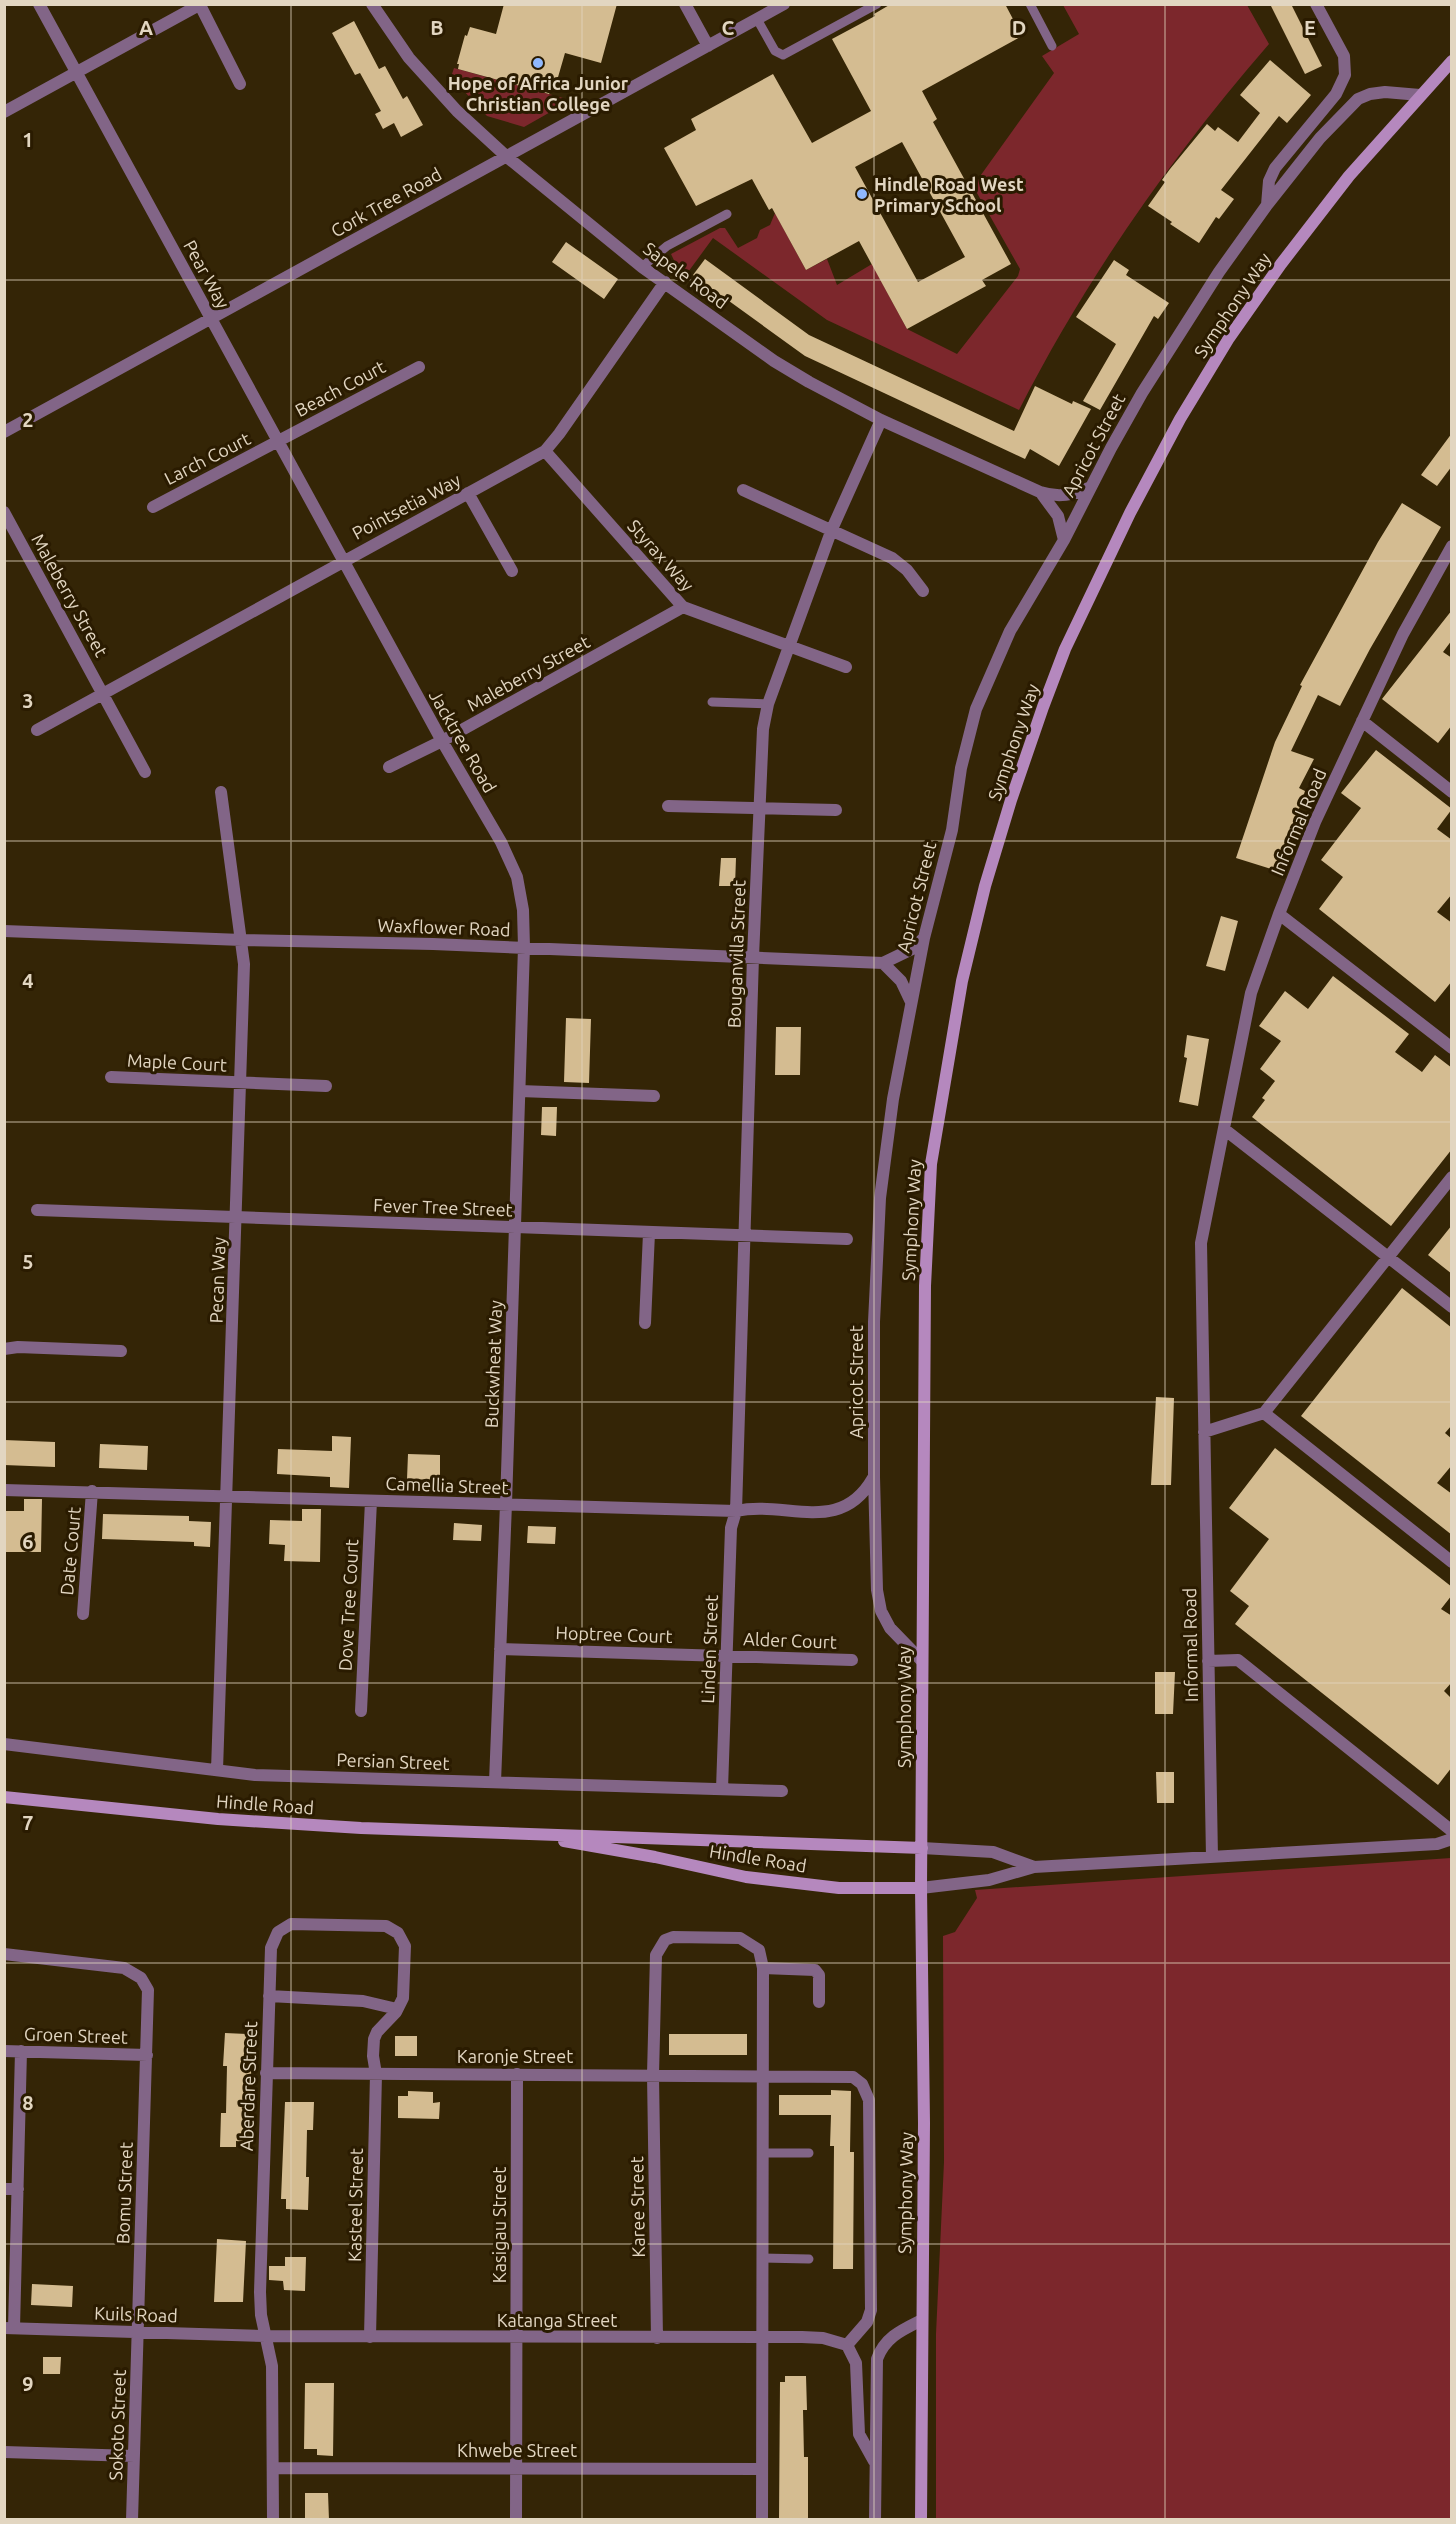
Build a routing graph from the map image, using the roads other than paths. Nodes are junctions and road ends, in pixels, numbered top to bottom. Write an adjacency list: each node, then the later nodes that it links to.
1 (39, 4): 13 (street, Pear Way)
2 (372, 4): 17 (street, Sapele Road)
3 (685, 4): 10 (street)
4 (784, 4): 9 (street, Cork Tree Road)
5 (877, 4): 9 (lane)
6 (1030, 4): 11 (lane)
7 (1316, 4): 18 (street, Apricot Street)
8 (200, 5): 13 (street); 14 (street)
9 (757, 19): 10 (street, Cork Tree Road)
10 (708, 46): 17 (street, Cork Tree Road)
11 (1052, 46)
12 (1452, 61): 15 (main road, Symphony Way)
13 (76, 73): 16 (street); 22 (street, Pear Way)
14 (240, 84)
15 (1420, 95): 18 (street, Apricot Street); 97 (main road, Symphony Way)
16 (4, 112)
17 (507, 157): 20 (street, Sapele Road); 22 (street, Cork Tree Road)
18 (1267, 204): 28 (street, Apricot Street)
19 (727, 214): 20 (lane)
20 (642, 267): 21 (street, Sapele Road)
21 (665, 282): 24 (street, Sapele Road); 27 (street, Pointsetia Way)
22 (211, 319): 25 (street, Cork Tree Road); 26 (street, Pear Way)
23 (419, 368): 26 (street, Beach Court)
24 (881, 420): 30 (street, Sapele Road); 34 (street, Bouganvilla Street)
25 (4, 432)
26 (278, 441): 32 (street, Larch Court); 37 (street, Pear Way)
27 (545, 451): 31 (street, Pointsetia Way); 40 (street, Styrax Way)
28 (1091, 487): 30 (street, Sapele Road); 35 (street, Apricot Street)
29 (743, 490): 34 (street)
30 (1040, 492): 35 (street, Sapele Road)
31 (468, 493): 37 (street, Pointsetia Way); 38 (street)
32 (153, 507)
33 (4, 512): 43 (street, Maleberry Street)
34 (832, 529): 39 (street); 41 (street, Bouganvilla Street)
35 (1064, 540): 58 (street, Apricot Street)
36 (1452, 546): 46 (street, Informal Road)
37 (343, 561): 43 (street, Pointsetia Way); 48 (street, Jacktree Road)
38 (512, 571)
39 (923, 591)
40 (683, 607): 41 (street, Styrax Way); 48 (street, Maleberry Street)
41 (788, 647): 42 (street, Styrax Way); 45 (street, Bouganvilla Street)
42 (846, 667)
43 (104, 695): 47 (street); 50 (street, Maleberry Street)
44 (712, 702): 45 (lane)
45 (768, 704): 54 (street, Bouganvilla Street)
46 (1362, 722): 52 (street); 56 (street, Informal Road)
47 (37, 730)
48 (442, 741): 49 (street, Maleberry Street); 60 (street, Jacktree Road)
49 (389, 767)
50 (145, 772)
51 (221, 792): 59 (street, Pecan Way)
52 (1452, 792)
53 (668, 806): 54 (street)
54 (759, 808): 55 (street); 61 (street, Bouganvilla Street)
55 (836, 810)
56 (1279, 914): 64 (street); 70 (street, Informal Road)
57 (4, 931): 59 (street, Waxflower Road)
58 (924, 938): 62 (street, Waxflower Road); 63 (street, Apricot Street)
59 (242, 940): 60 (street, Waxflower Road); 66 (street, Pecan Way)
60 (524, 947): 61 (street, Waxflower Road); 68 (street, Buckwheat Way)
61 (753, 957): 62 (street, Waxflower Road); 76 (street, Bouganvilla Street)
62 (883, 963): 63 (street)
63 (911, 1002): 85 (street, Apricot Street)
64 (1452, 1048)
65 (111, 1077): 66 (street, Maple Court)
66 (241, 1083): 67 (street, Maple Court); 73 (street, Pecan Way)
67 (326, 1086)
68 (520, 1091): 69 (street); 74 (street, Buckwheat Way)
69 (654, 1096)
70 (1224, 1129): 78 (street); 84 (street, Informal Road)
71 (1452, 1178): 78 (street)
72 (38, 1210): 73 (street, Fever Tree Street)
73 (237, 1217): 74 (street, Fever Tree Street); 88 (street, Pecan Way)
74 (516, 1228): 75 (street, Fever Tree Street); 90 (street, Buckwheat Way)
75 (649, 1233): 76 (street, Fever Tree Street); 80 (street)
76 (744, 1236): 77 (street, Fever Tree Street); 91 (street, Bouganvilla Street)
77 (847, 1239)
78 (1388, 1257): 79 (street); 83 (street)
79 (1452, 1306)
80 (645, 1323)
81 (4, 1349): 82 (street)
82 (122, 1352)
83 (1264, 1413): 84 (street); 92 (street)
84 (1204, 1432): 98 (street, Informal Road)
85 (874, 1477): 91 (street, Camellia Street); 97 (street, Apricot Street)
86 (4, 1490): 87 (street, Camellia Street)
87 (92, 1491): 88 (street, Camellia Street); 93 (street, Date Court)
88 (227, 1496): 89 (street, Camellia Street); 101 (street, Pecan Way)
89 (371, 1501): 90 (street, Camellia Street); 99 (street, Dove Tree Court)
90 (507, 1504): 91 (street, Camellia Street); 94 (street, Buckwheat Way)
91 (736, 1511): 95 (street, Linden Street)
92 (1452, 1562)
93 (82, 1614)
94 (500, 1648): 95 (street, Hoptree Court); 102 (street, Buckwheat Way)
95 (726, 1656): 96 (street, Alder Court); 103 (street, Linden Street)
96 (852, 1660)
97 (922, 1661): 109 (main road, Symphony Way)
98 (1208, 1661): 106 (street); 110 (street, Informal Road)
99 (361, 1711)
100 (4, 1744): 101 (street, Persian Street)
101 (217, 1770): 102 (street, Persian Street)
102 (495, 1782): 103 (street, Persian Street)
103 (722, 1789): 104 (street, Persian Street)
104 (782, 1791)
105 (6, 1797): 107 (main road, Hindle Road)
106 (1452, 1831)
107 (521, 1834): 109 (main road, Hindle Road); 112 (main road, Hindle Road)
108 (1452, 1839): 110 (street)
109 (922, 1848): 111 (street); 112 (main road, Symphony Way)
110 (1212, 1857): 111 (street)
111 (1034, 1867): 112 (street)
112 (921, 1888): 132 (main road, Symphony Way)
113 (4, 1954): 120 (street, Bomu Street)
114 (763, 1968): 116 (street); 124 (street, Karee Street); 125 (street)
115 (269, 1996): 117 (street); 117 (street, Aberdare Street); 121 (street, Aberdare Street)
116 (819, 2002)
117 (398, 2009): 122 (street)
118 (4, 2051): 119 (street, Groen Street)
119 (21, 2051): 120 (street, Groen Street); 129 (street)
120 (147, 2055): 134 (street, Bomu Street)
121 (266, 2073): 122 (street, Karonje Street); 135 (street, Aberdare Street)
122 (376, 2074): 123 (street, Karonje Street); 136 (street, Kasteel Street)
123 (517, 2074): 124 (street, Karonje Street); 137 (street, Kasigau Street)
124 (653, 2075): 125 (street, Karonje Street); 138 (street, Karee Street)
125 (764, 2075): 126 (street); 140 (street, Karonje Street)
126 (763, 2153): 127 (lane); 130 (street)
127 (809, 2153)
128 (4, 2189): 129 (street)
129 (18, 2189): 133 (street)
130 (762, 2258): 131 (lane); 139 (street)
131 (809, 2259)
132 (922, 2319): 143 (street); 152 (main road, Symphony Way)
133 (9, 2328): 134 (street, Kuils Road)
134 (138, 2332): 135 (street, Kuils Road); 142 (street, Sokoto Street)
135 (266, 2336): 136 (street, Katanga Street); 144 (street, Aberdare Street)
136 (370, 2337): 137 (street, Katanga Street)
137 (517, 2338): 138 (street, Katanga Street); 145 (street, Kasigau Street)
138 (657, 2338): 139 (street, Katanga Street)
139 (761, 2338): 140 (street, Katanga Street); 146 (street)
140 (847, 2345): 143 (street)
141 (4, 2452): 142 (street)
142 (134, 2457): 147 (street, Sokoto Street)
143 (874, 2461): 151 (street)
144 (273, 2468): 145 (street, Khwebe Street); 148 (street, Aberdare Street)
145 (517, 2468): 146 (street, Khwebe Street); 149 (street, Kasigau Street)
146 (761, 2469): 150 (street)
147 (132, 2520)
148 (273, 2520)
149 (516, 2520)
150 (762, 2520)
151 (874, 2520)
152 (921, 2520)

